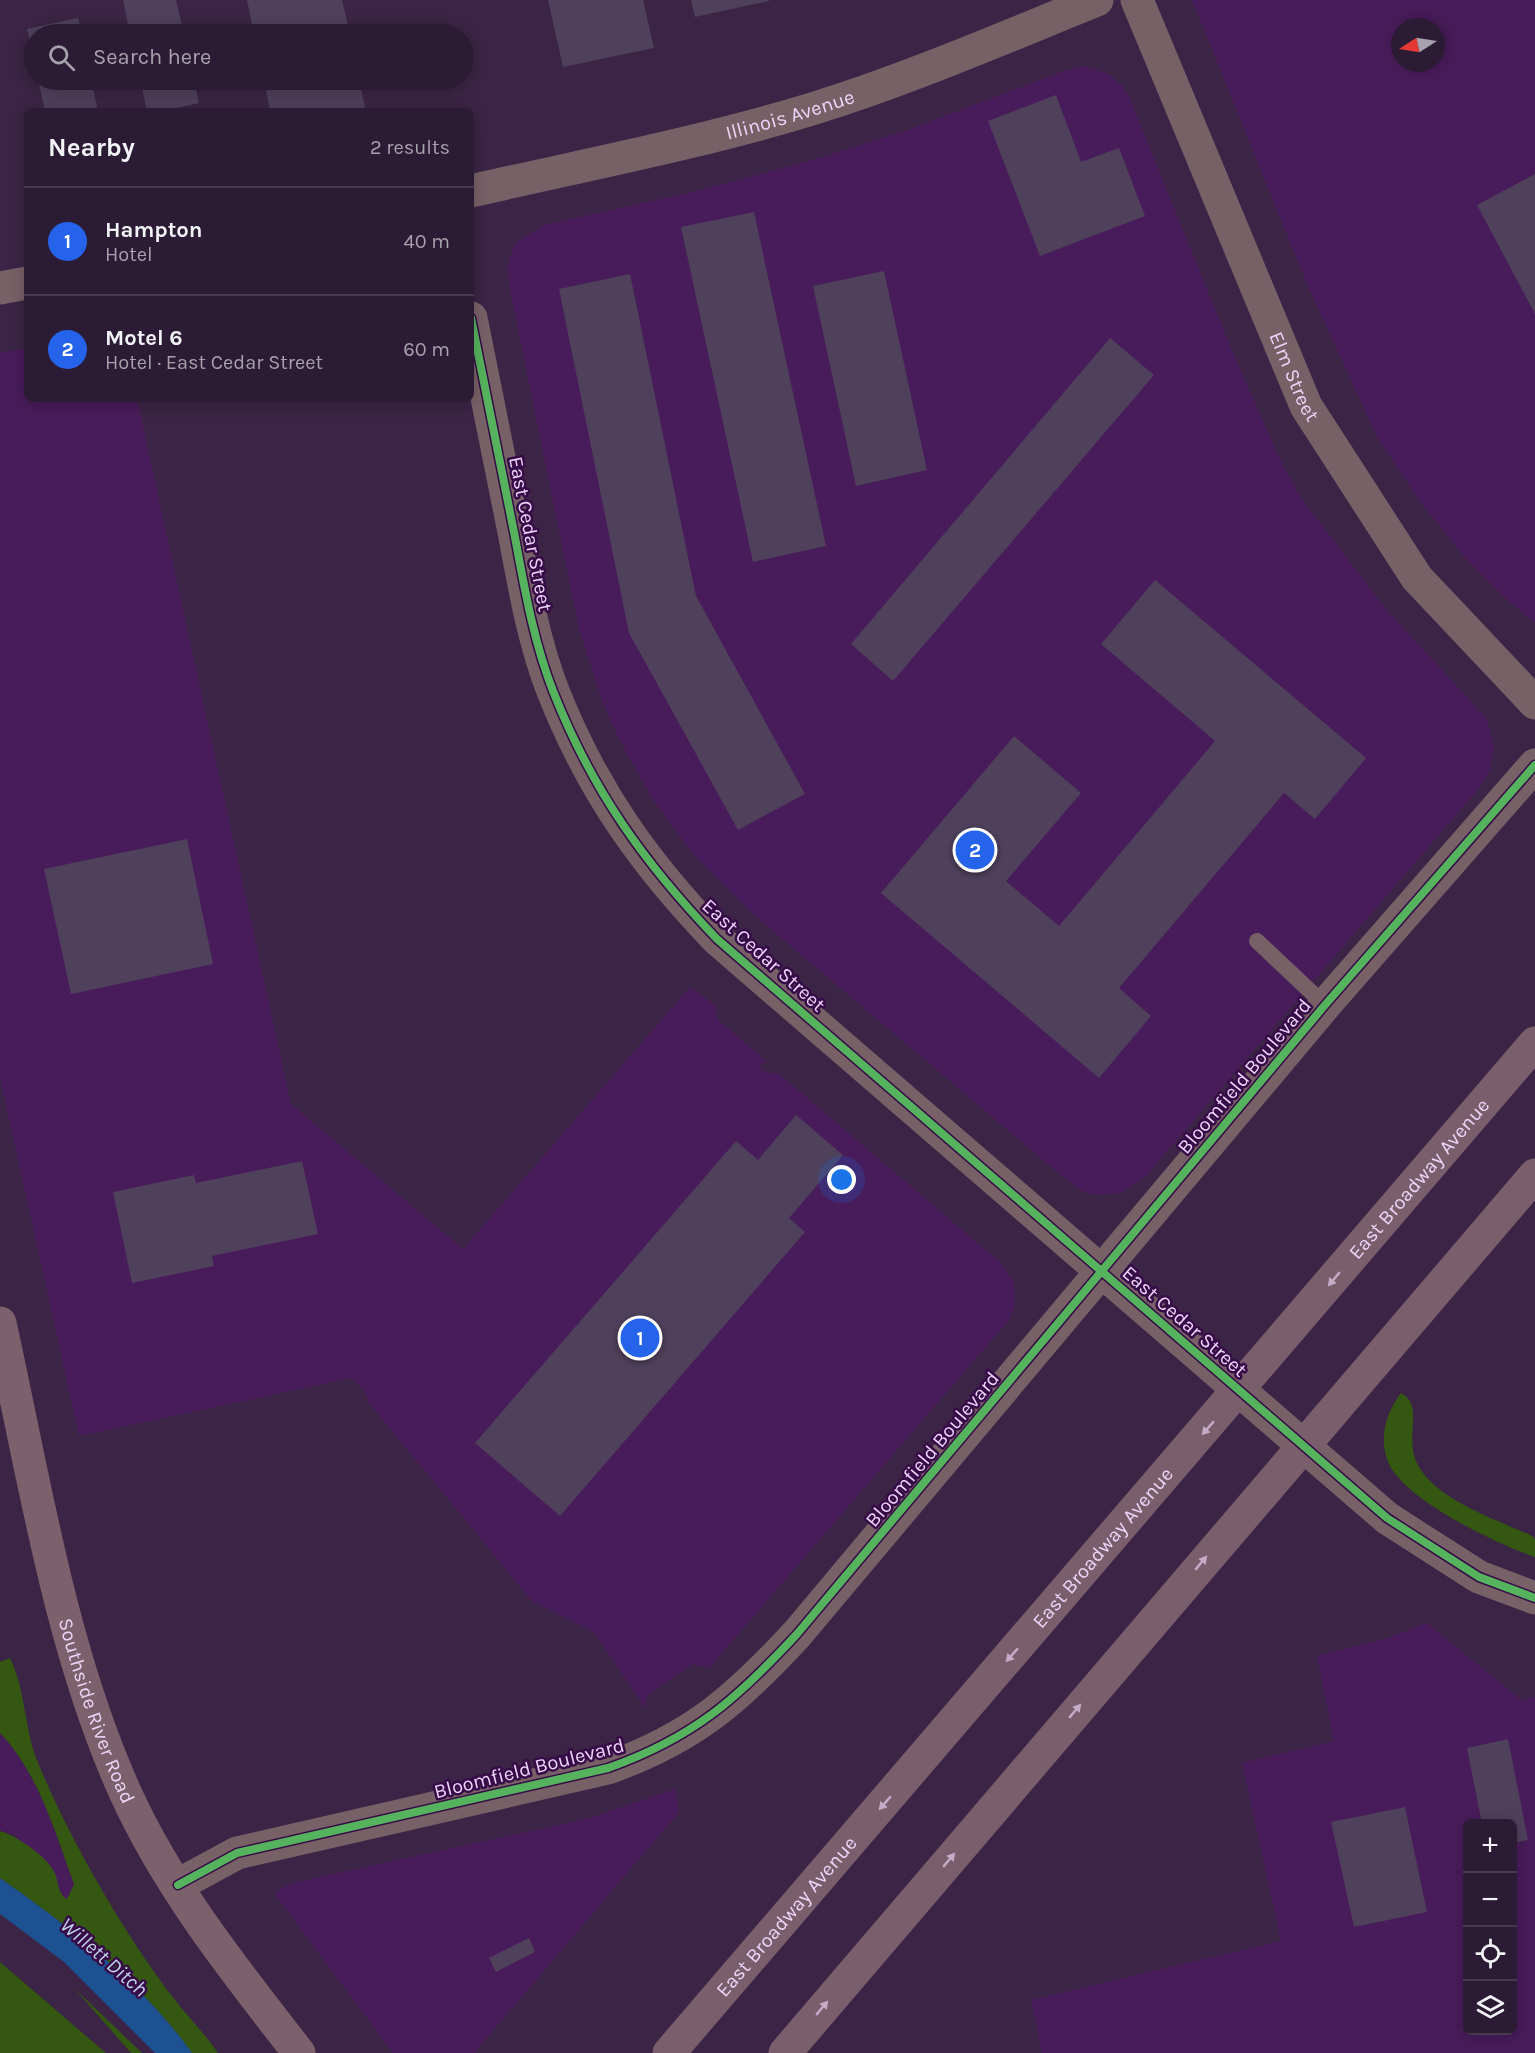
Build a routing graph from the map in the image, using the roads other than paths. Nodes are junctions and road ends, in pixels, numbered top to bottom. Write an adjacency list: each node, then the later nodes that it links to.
1 (1097, 0): 3 (street, Illinois Avenue)
2 (1137, 0): 7 (street, Elm Street)
3 (474, 190)
4 (24, 284): 5 (street)
5 (0, 288)
6 (474, 333): 13 (street, East Cedar Street)
7 (1535, 703)
8 (1535, 765): 10 (street, Bloomfield Boulevard)
9 (1257, 941): 10 (lane)
10 (1325, 1005): 13 (street, Bloomfield Boulevard)
11 (1535, 1042): 15 (main road, East Broadway Avenue, one-way to 15)
12 (1535, 1175): 16 (main road)
13 (1102, 1271): 15 (street, East Cedar Street); 18 (street, Bloomfield Boulevard)
14 (0, 1323): 18 (main road, Southside River Road)
15 (1240, 1390): 16 (street, East Cedar Street); 20 (main road, East Broadway Avenue, one-way to 20)
16 (1302, 1444): 17 (street, East Cedar Street); 21 (main road, one-way to 16)
17 (1535, 1598)
18 (177, 1885): 19 (main road, Southside River Road)
19 (299, 2053)
20 (669, 2053)
21 (785, 2053)

